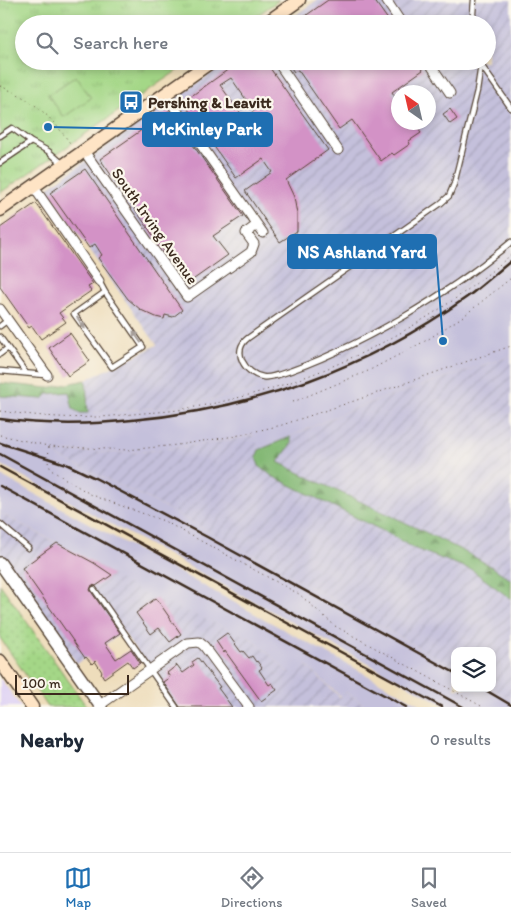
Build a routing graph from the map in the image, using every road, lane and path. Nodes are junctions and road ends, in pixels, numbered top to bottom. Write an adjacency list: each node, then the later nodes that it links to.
1 (299, 0): 4 (main road)
2 (386, 0): 5 (street)
3 (474, 0): 6 (lane)
4 (278, 15)
5 (396, 15)
6 (473, 15)
7 (199, 70): 14 (main road)
8 (283, 70): 19 (street)
9 (434, 70): 13 (street)
10 (480, 70): 25 (lane)
11 (486, 70): 15 (lane)
12 (0, 86): 18 (path)
13 (450, 93)
14 (165, 94): 20 (main road); 20 (street, South Irving Avenue)
15 (511, 108)
16 (0, 136): 17 (lane)
17 (31, 142): 21 (lane); 22 (lane)
18 (70, 143)
19 (338, 150)
20 (84, 151): 22 (main road)
21 (0, 164)
22 (64, 165): 23 (main road)
23 (34, 186): 24 (main road); 28 (street)
24 (0, 210)
25 (511, 242)
26 (511, 255): 41 (path)
27 (511, 278): 40 (path)
28 (99, 281): 29 (lane)
29 (105, 292): 29 (lane, one-way to 29)
30 (0, 308): 31 (street)
31 (8, 320): 32 (lane); 39 (street)
32 (0, 326)
33 (0, 336): 35 (lane)
34 (511, 346): 43 (path)
35 (8, 348): 36 (lane); 38 (lane)
36 (0, 354)
37 (0, 371): 38 (lane)
38 (26, 373): 39 (lane)
39 (46, 375)
40 (293, 402)
41 (0, 411)
42 (0, 435): 43 (path)
43 (49, 446): 54 (path)
44 (0, 524): 45 (lane)
45 (28, 548)
46 (0, 563): 50 (street)
47 (94, 589): 49 (lane)
48 (0, 661): 51 (main road)
49 (150, 670): 50 (street); 52 (lane); 53 (street)
50 (100, 706)
51 (32, 707)
52 (176, 707)
53 (249, 707)
54 (482, 707)

